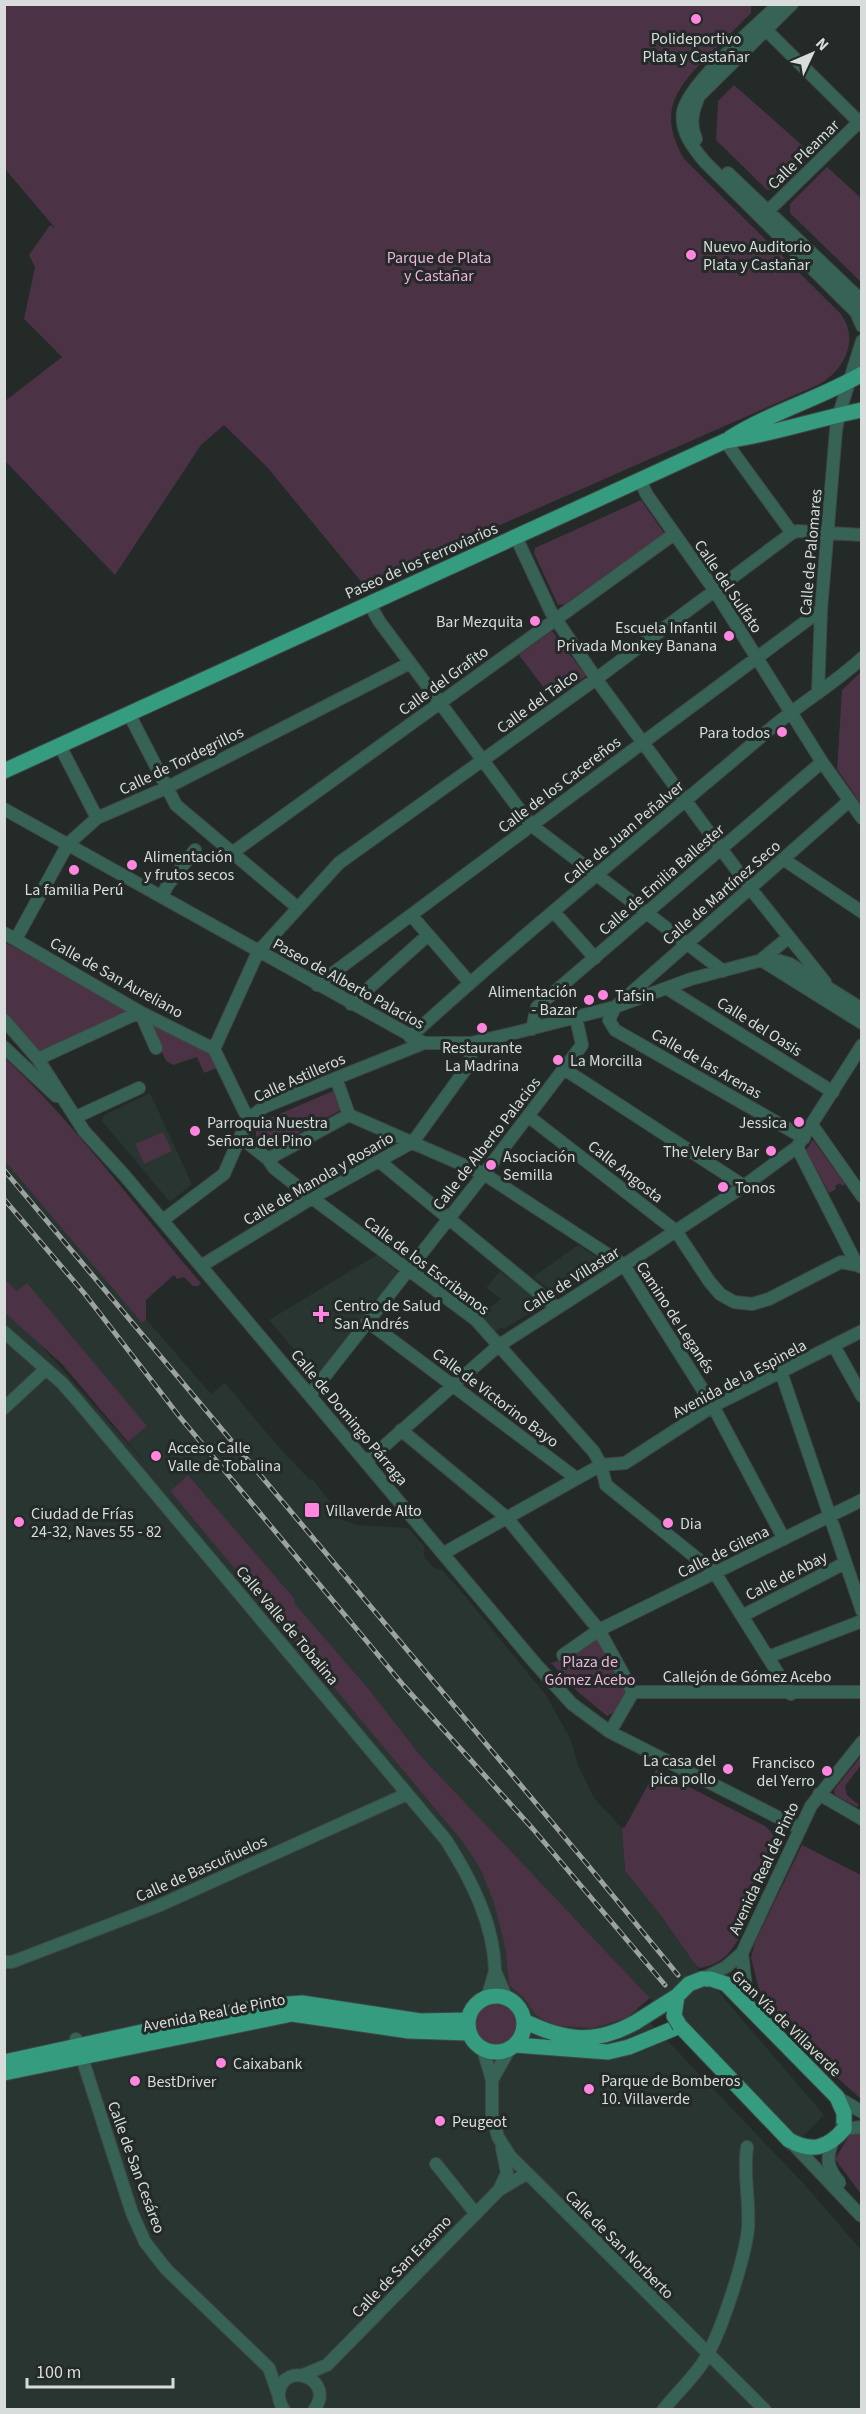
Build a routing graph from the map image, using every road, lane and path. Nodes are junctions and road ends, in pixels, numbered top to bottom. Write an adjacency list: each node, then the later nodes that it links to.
1 (779, 4): 3 (street)
2 (792, 4): 3 (street)
3 (763, 26): 4 (street); 5 (street); 7 (street)
4 (861, 122): 5 (street, Calle Pleamar)
5 (767, 212): 6 (street)
6 (861, 301)
7 (861, 326)
8 (861, 341): 9 (street, Calle de Palomares)
9 (855, 378): 11 (street, Calle de Palomares); 12 (main road)
10 (861, 410): 11 (main road, Paseo de los Ferroviarios)
11 (839, 414): 12 (main road, Paseo de los Ferroviarios); 16 (street, Calle de Palomares)
12 (725, 441): 13 (main road, Paseo de los Ferroviarios); 14 (street)
13 (640, 480): 15 (street, Calle del Sulfato); 18 (main road, Paseo de los Ferroviarios)
14 (792, 533): 16 (street); 19 (street, Calle del Talco)
15 (674, 534): 19 (street, Calle del Sulfato); 22 (street, Calle del Grafito)
16 (828, 534): 17 (street); 21 (street, Calle de Palomares)
17 (861, 536)
18 (516, 537): 20 (main road, Paseo de los Ferroviarios); 22 (street)
19 (715, 591): 23 (street, Calle del Sulfato); 26 (street, Calle del Talco)
20 (369, 603): 25 (street); 30 (main road, Paseo de los Ferroviarios)
21 (821, 610): 23 (street, Calle de los Cacereños); 27 (street, Calle de Palomares)
22 (556, 619): 26 (street); 28 (street, Calle del Grafito)
23 (757, 657): 29 (street, Calle del Sulfato); 31 (street, Calle de los Cacereños)
24 (861, 658): 27 (street, Calle de Juan Peñalver)
25 (410, 663): 28 (street); 36 (street, Calle de Tordegrillos)
26 (596, 679): 31 (street); 33 (street, Calle del Talco)
27 (818, 693): 29 (street, Calle de Juan Peñalver)
28 (440, 702): 33 (street); 48 (street, Calle del Grafito)
29 (792, 711): 34 (street); 38 (street, Calle de Juan Peñalver)
30 (129, 714): 32 (main road, Paseo de los Ferroviarios); 36 (street)
31 (643, 742): 38 (street); 44 (street, Calle de los Cacereños)
32 (60, 746): 35 (main road, Paseo de los Ferroviarios); 42 (street)
33 (482, 762): 44 (street); 53 (street, Calle del Talco)
34 (822, 762): 39 (street); 47 (street, Calle de Emilia Ballester)
35 (4, 771)
36 (166, 788): 42 (street, Calle de Tordegrillos); 45 (street)
37 (4, 798): 41 (street)
38 (686, 801): 47 (street); 50 (street, Calle de Juan Peñalver)
39 (849, 802): 43 (street); 49 (street, Calle de Martínez Seco)
40 (4, 808): 41 (street, Paseo de Alberto Palacios)
41 (16, 817): 46 (street, Paseo de Alberto Palacios)
42 (97, 818): 46 (street, Calle de Tordegrillos)
43 (861, 818)
44 (531, 825): 50 (street); 57 (street, Calle de los Cacereños)
45 (208, 833): 48 (street); 52 (street)
46 (68, 844): 52 (street, Paseo de Alberto Palacios); 61 (street, Calle de Tordegrillos)
47 (721, 849): 51 (street); 55 (street, Calle de Emilia Ballester)
48 (232, 853): 53 (street)
49 (783, 860): 51 (street, Calle de Martínez Seco); 56 (street)
50 (598, 875): 54 (street, Calle de Juan Peñalver); 55 (street)
51 (750, 888): 60 (street); 62 (street, Calle de Martínez Seco)
52 (162, 897): 63 (street, Paseo de Alberto Palacios)
53 (298, 908): 63 (street, Calle del Talco)
54 (554, 912): 64 (street); 67 (street, Calle de Juan Peñalver)
55 (647, 912): 62 (street); 64 (street, Calle de Emilia Ballester)
56 (861, 912)
57 (411, 915): 59 (street); 68 (street, Calle de los Cacereños)
58 (4, 933): 61 (street, Calle de San Aureliano)
59 (428, 935): 67 (street); 71 (street)
60 (788, 935): 65 (street); 70 (street)
61 (16, 939): 74 (street, Calle de San Aureliano)
62 (687, 943): 66 (street); 72 (street, Calle de Martínez Seco)
63 (258, 951): 68 (street, Paseo de Alberto Palacios); 85 (street, Calle del Talco)
64 (595, 958): 78 (street, Calle de Emilia Ballester)
65 (761, 960): 66 (street, Paseo de Alberto Palacios); 70 (street, Paseo de Alberto Palacios); 77 (street)
66 (723, 971): 69 (street, Paseo de Alberto Palacios)
67 (470, 983): 79 (street, Calle de Juan Peñalver)
68 (317, 985): 71 (street, Paseo de Alberto Palacios)
69 (668, 989): 72 (street, Paseo de Alberto Palacios); 90 (street, Calle del Oasis)
70 (831, 990): 73 (street, Paseo de Alberto Palacios)
71 (351, 1004): 79 (street, Paseo de Alberto Palacios)
72 (615, 1007): 75 (street, Paseo de Alberto Palacios); 98 (street, Calle de las Arenas)
73 (861, 1009)
74 (140, 1012): 84 (street); 85 (street, Calle de San Aureliano); 86 (street)
75 (576, 1018): 78 (street, Paseo de Alberto Palacios); 87 (street, Calle de Alberto Palacios)
76 (4, 1020): 86 (street, Calle de Domingo Párraga)
77 (861, 1023)
78 (532, 1029): 81 (street, Paseo de Alberto Palacios)
79 (410, 1037): 80 (street, Paseo de Alberto Palacios)
80 (424, 1043): 81 (street, Paseo de Alberto Palacios); 88 (street, Calle Astilleros)
81 (471, 1043): 97 (street, Calle de Manola y Rosario)
82 (861, 1045): 90 (street)
83 (4, 1047): 93 (street, Calle de Domingo Párraga)
84 (156, 1048)
85 (213, 1049): 94 (street)
86 (38, 1059): 93 (street, Calle de Domingo Párraga)
87 (564, 1069): 92 (street, Calle de Alberto Palacios); 102 (street)
88 (336, 1078): 91 (street); 94 (street, Calle Astilleros)
89 (139, 1088): 93 (street)
90 (833, 1092): 95 (street)
91 (349, 1115): 97 (street, Camino de Leganés); 99 (street)
92 (528, 1116): 101 (street, Calle de Alberto Palacios); 107 (street, Calle Angosta)
93 (76, 1117): 106 (street, Calle de Domingo Párraga)
94 (248, 1119): 96 (street, Calle Astilleros)
95 (812, 1125): 98 (street); 103 (street)
96 (240, 1137): 99 (street, Calle de los Escribanos); 106 (street, Calle Astilleros)
97 (413, 1142): 100 (street, Calle de Manola y Rosario); 101 (street, Camino de Leganés)
98 (801, 1142): 102 (street, Calle de Villastar); 110 (street)
99 (268, 1158): 104 (street, Calle de los Escribanos)
100 (380, 1161): 104 (street, Calle de Manola y Rosario); 105 (street)
101 (484, 1174): 105 (street, Calle de Alberto Palacios); 108 (street, Camino de Leganés)
102 (744, 1186): 107 (street, Calle de Villastar)
103 (861, 1196)
104 (312, 1198): 109 (street, Calle de Manola y Rosario); 111 (street, Calle de los Escribanos)
105 (449, 1217): 111 (street, Calle de Alberto Palacios); 112 (street)
106 (162, 1220): 109 (street, Calle de Domingo Párraga)
107 (676, 1231): 108 (street, Calle de Villastar); 110 (street, Calle Angosta)
108 (624, 1265): 112 (street, Calle de Villastar); 123 (street, Camino de Leganés)
109 (201, 1266): 121 (street, Calle de Domingo Párraga)
110 (859, 1266)
111 (408, 1271): 113 (street, Calle de Alberto Palacios); 116 (street, Calle de los Escribanos)
112 (556, 1307): 116 (street, Calle de Villastar)
113 (368, 1322): 120 (street, Calle de Victorino Bayo); 121 (street, Calle de Alberto Palacios)
114 (861, 1331): 117 (street, Avenida de la Espinela)
115 (4, 1332): 118 (street, Calle Valle de Tobalina)
116 (498, 1346): 120 (street, Calle de Villastar); 127 (street, Calle de los Escribanos)
117 (834, 1346): 119 (street, Avenida de la Espinela); 122 (street)
118 (46, 1369): 124 (street); 147 (street, Calle Valle de Tobalina)
119 (781, 1372): 123 (street, Avenida de la Espinela); 131 (street)
120 (453, 1385): 125 (street, Calle de Villastar); 128 (street, Calle de Victorino Bayo)
121 (310, 1395): 126 (street, Calle de Domingo Párraga)
122 (861, 1396)
123 (713, 1407): 127 (street, Avenida de la Espinela); 132 (street, Camino de Leganés)
124 (4, 1408)
125 (401, 1430): 126 (street, Calle de Villastar); 130 (street)
126 (366, 1462): 133 (street, Calle de Domingo Párraga)
127 (601, 1465): 128 (street, Avenida de la Espinela); 135 (street, Calle de los Escribanos)
128 (576, 1478): 130 (street, Avenida de la Espinela)
129 (861, 1500): 131 (street, Calle de Gilena)
130 (506, 1517): 133 (street, Avenida de la Espinela); 139 (street)
131 (829, 1517): 132 (street, Calle de Gilena); 134 (street)
132 (784, 1539): 135 (street, Calle de Gilena)
133 (444, 1553): 145 (street, Calle de Domingo Párraga)
134 (845, 1563): 136 (street); 137 (street, Calle de Abay)
135 (715, 1573): 137 (street, Calle de los Escribanos); 139 (street, Calle de Gilena)
136 (861, 1611)
137 (742, 1616): 141 (street, Calle de los Escribanos)
138 (861, 1621): 141 (street)
139 (600, 1630): 140 (street, Calle de Gilena); 142 (street)
140 (563, 1655)
141 (768, 1657): 144 (street, Calle de los Escribanos)
142 (633, 1692): 144 (street, Callejón de Gómez Acebo); 145 (street)
143 (861, 1692): 144 (street, Callejón de Gómez Acebo)
144 (791, 1694)
145 (610, 1732): 150 (street, Calle de Domingo Párraga)
146 (861, 1742): 148 (street, Avenida Real de Pinto)
147 (406, 1794): 152 (street, Calle de Bascuñuelos); 153 (street, Calle Valle de Tobalina)
148 (819, 1794): 149 (street); 150 (street, Avenida Real de Pinto)
149 (861, 1819)
150 (799, 1828): 151 (street, Avenida Real de Pinto)
151 (742, 1953): 154 (street, Avenida Real de Pinto); 158 (street, Avenida Real de Pinto)
152 (4, 1962)
153 (495, 1971): 156 (street, Calle Valle de Tobalina); 157 (street, Calle Valle de Tobalina)
154 (702, 1979): 155 (main road, bridge); 158 (main road, Gran Vía de Villaverde)
155 (677, 1996): 159 (main road, bridge); 161 (main road, bridge)
156 (487, 1998): 157 (main road); 160 (main road)
157 (507, 1999): 159 (main road)
158 (748, 2006): 168 (main road, Gran Vía de Villaverde)
159 (524, 2021): 163 (main road)
160 (469, 2026): 162 (main road, Avenida Real de Pinto); 164 (main road)
161 (680, 2026): 163 (main road); 172 (main road)
162 (78, 2047): 165 (main road, Avenida Real de Pinto); 166 (main road, Avenida Real de Pinto); 184 (street, Calle de San Cesáreo)
163 (512, 2047): 164 (main road); 167 (street, Calle de San Norberto)
164 (483, 2049): 167 (street, Calle de San Norberto)
165 (4, 2062)
166 (4, 2073)
167 (492, 2080): 174 (street, Calle de San Norberto)
168 (837, 2097): 169 (street); 171 (main road, Gran Vía de Villaverde)
169 (861, 2112)
170 (861, 2127): 171 (street)
171 (844, 2129): 173 (main road, bridge)
172 (789, 2140): 173 (main road, bridge); 181 (street, bridge)
173 (833, 2141): 179 (street, bridge)
174 (501, 2144): 177 (street, Calle de San Norberto); 178 (street)
175 (747, 2147): 182 (street)
176 (436, 2164): 180 (street)
177 (526, 2174): 178 (street, Calle de San Erasmo); 182 (street, Calle de San Norberto)
178 (499, 2190): 180 (street, Calle de San Erasmo)
179 (861, 2206)
180 (476, 2214): 183 (street, Calle de San Erasmo)
181 (861, 2217)
182 (707, 2353): 189 (street); 190 (street, Calle de San Norberto)
183 (327, 2365): 185 (street, Calle de San Erasmo); 186 (street, Calle de San Erasmo)
184 (269, 2368): 185 (street, Calle de San Cesáreo); 187 (street, Calle de San Cesáreo)
185 (299, 2375): 186 (street); 187 (street)
186 (318, 2388): 188 (street)
187 (280, 2405)
188 (318, 2407)
189 (663, 2409)
190 (765, 2409)

